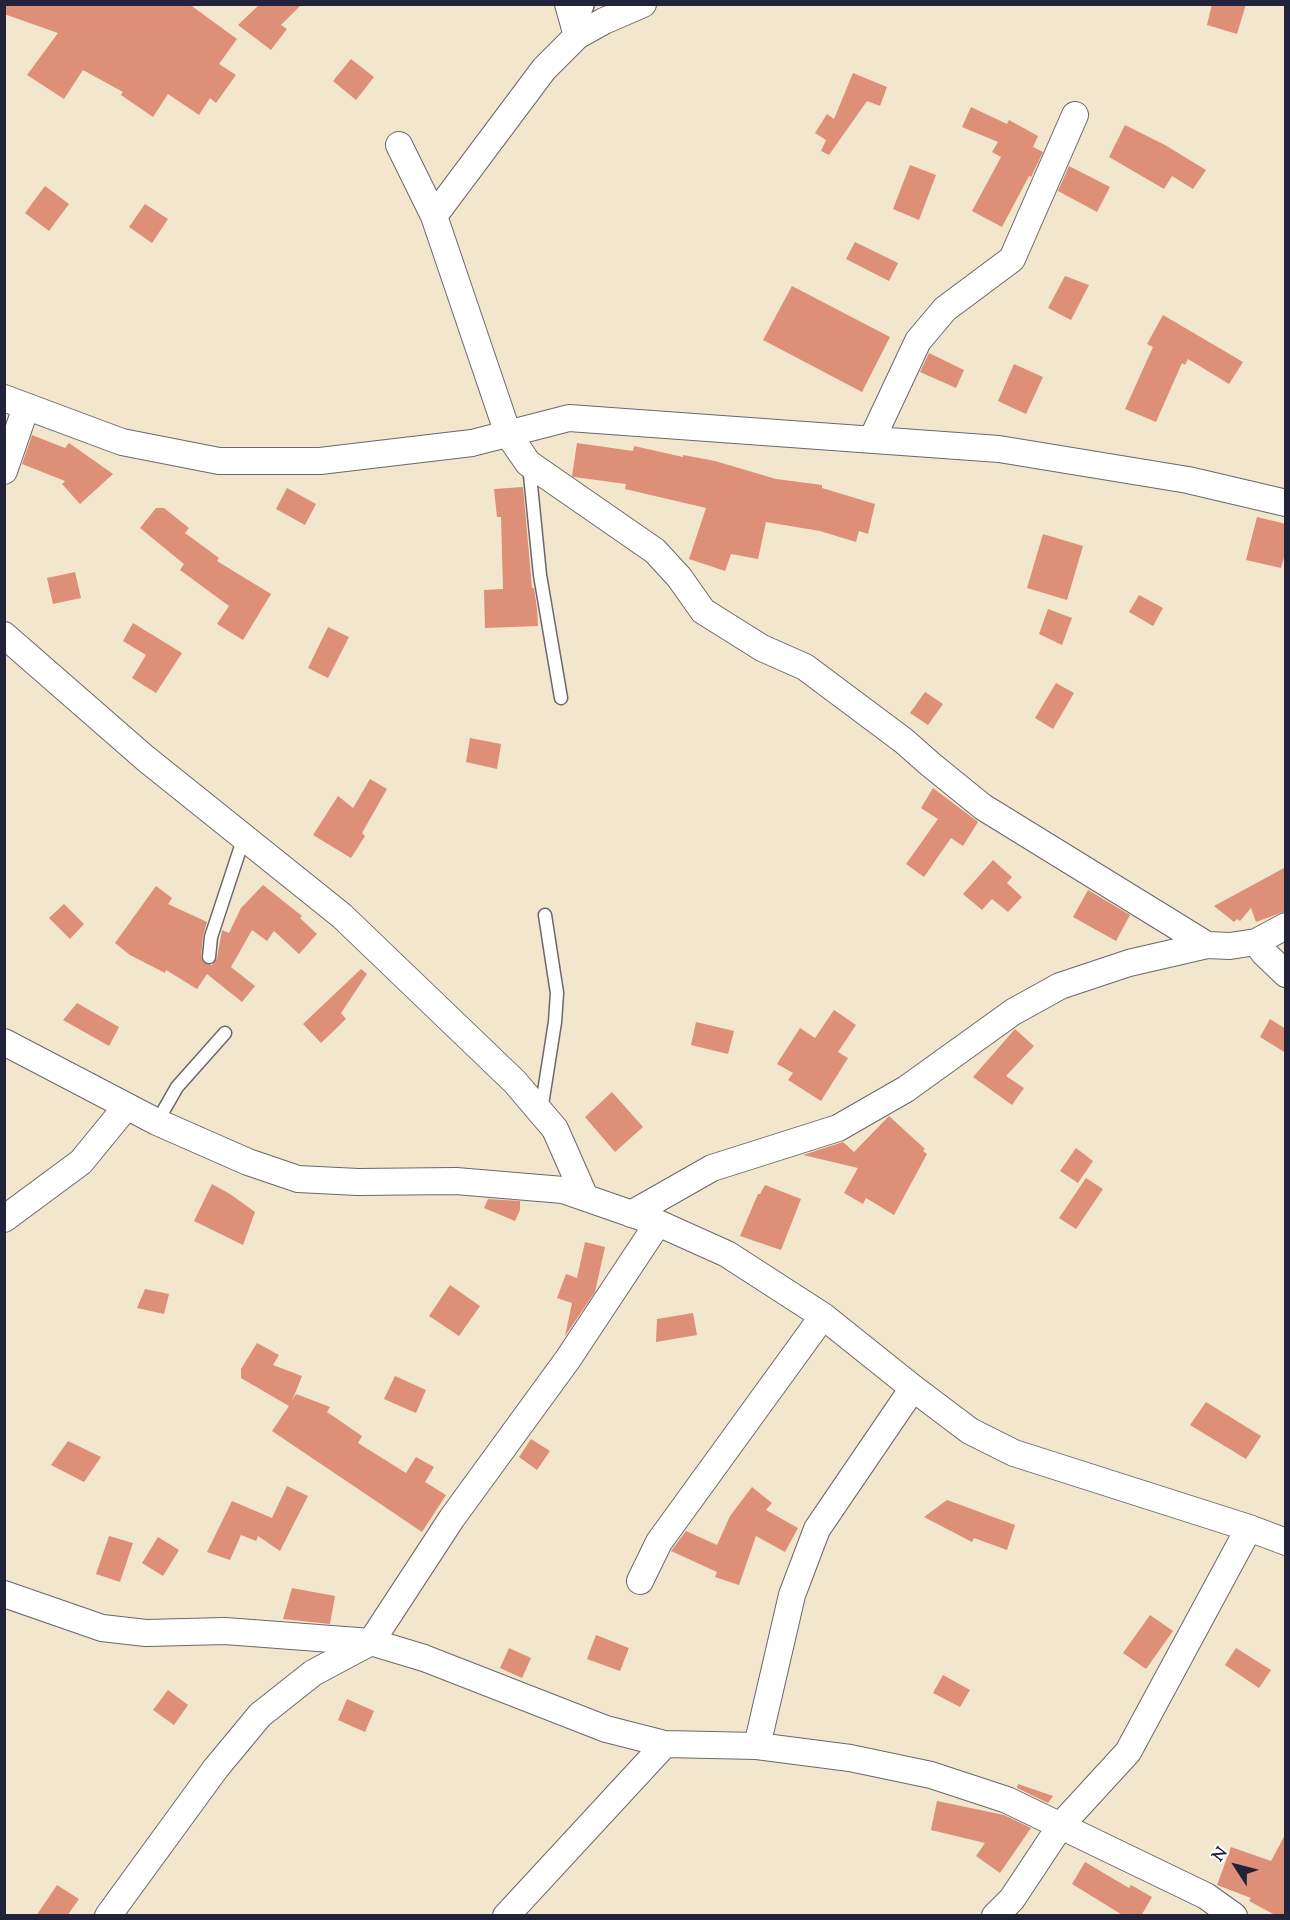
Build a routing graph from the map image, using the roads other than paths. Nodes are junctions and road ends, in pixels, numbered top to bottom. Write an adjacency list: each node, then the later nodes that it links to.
1 (568, 4): 4 (street)
2 (588, 4): 4 (lane)
3 (643, 4): 4 (street)
4 (578, 36): 7 (street)
5 (1075, 115): 10 (street)
6 (399, 145): 7 (street)
7 (434, 216): 9 (street)
8 (15, 403): 9 (street); 12 (street)
9 (508, 434): 10 (street); 11 (street)
10 (872, 439): 13 (street)
11 (528, 463): 15 (lane); 20 (street)
12 (4, 471)
13 (1286, 503)
14 (4, 635): 16 (street)
15 (561, 698)
16 (243, 837): 21 (lane); 26 (street)
17 (545, 915): 26 (lane)
18 (1286, 926): 19 (street)
19 (1256, 942): 20 (street); 22 (street)
20 (1207, 945): 29 (street)
21 (209, 957)
22 (1286, 974)
23 (225, 1033): 27 (lane)
24 (4, 1042): 25 (street)
25 (126, 1107): 27 (street); 30 (street)
26 (541, 1113): 28 (street)
27 (157, 1122): 28 (street)
28 (585, 1197): 29 (street)
29 (631, 1214): 31 (street)
30 (4, 1219)
31 (658, 1223): 32 (street); 38 (street)
32 (824, 1316): 33 (street); 36 (street)
33 (913, 1388): 34 (street); 40 (street)
34 (1249, 1528): 35 (street); 41 (street)
35 (1286, 1542)
36 (640, 1581)
37 (4, 1594): 38 (street)
38 (371, 1642): 39 (street); 42 (street)
39 (665, 1744): 40 (street); 43 (street)
40 (757, 1746): 41 (street)
41 (1061, 1826): 44 (street); 45 (street)
42 (108, 1916)
43 (506, 1916)
44 (996, 1916)
45 (1234, 1916)

